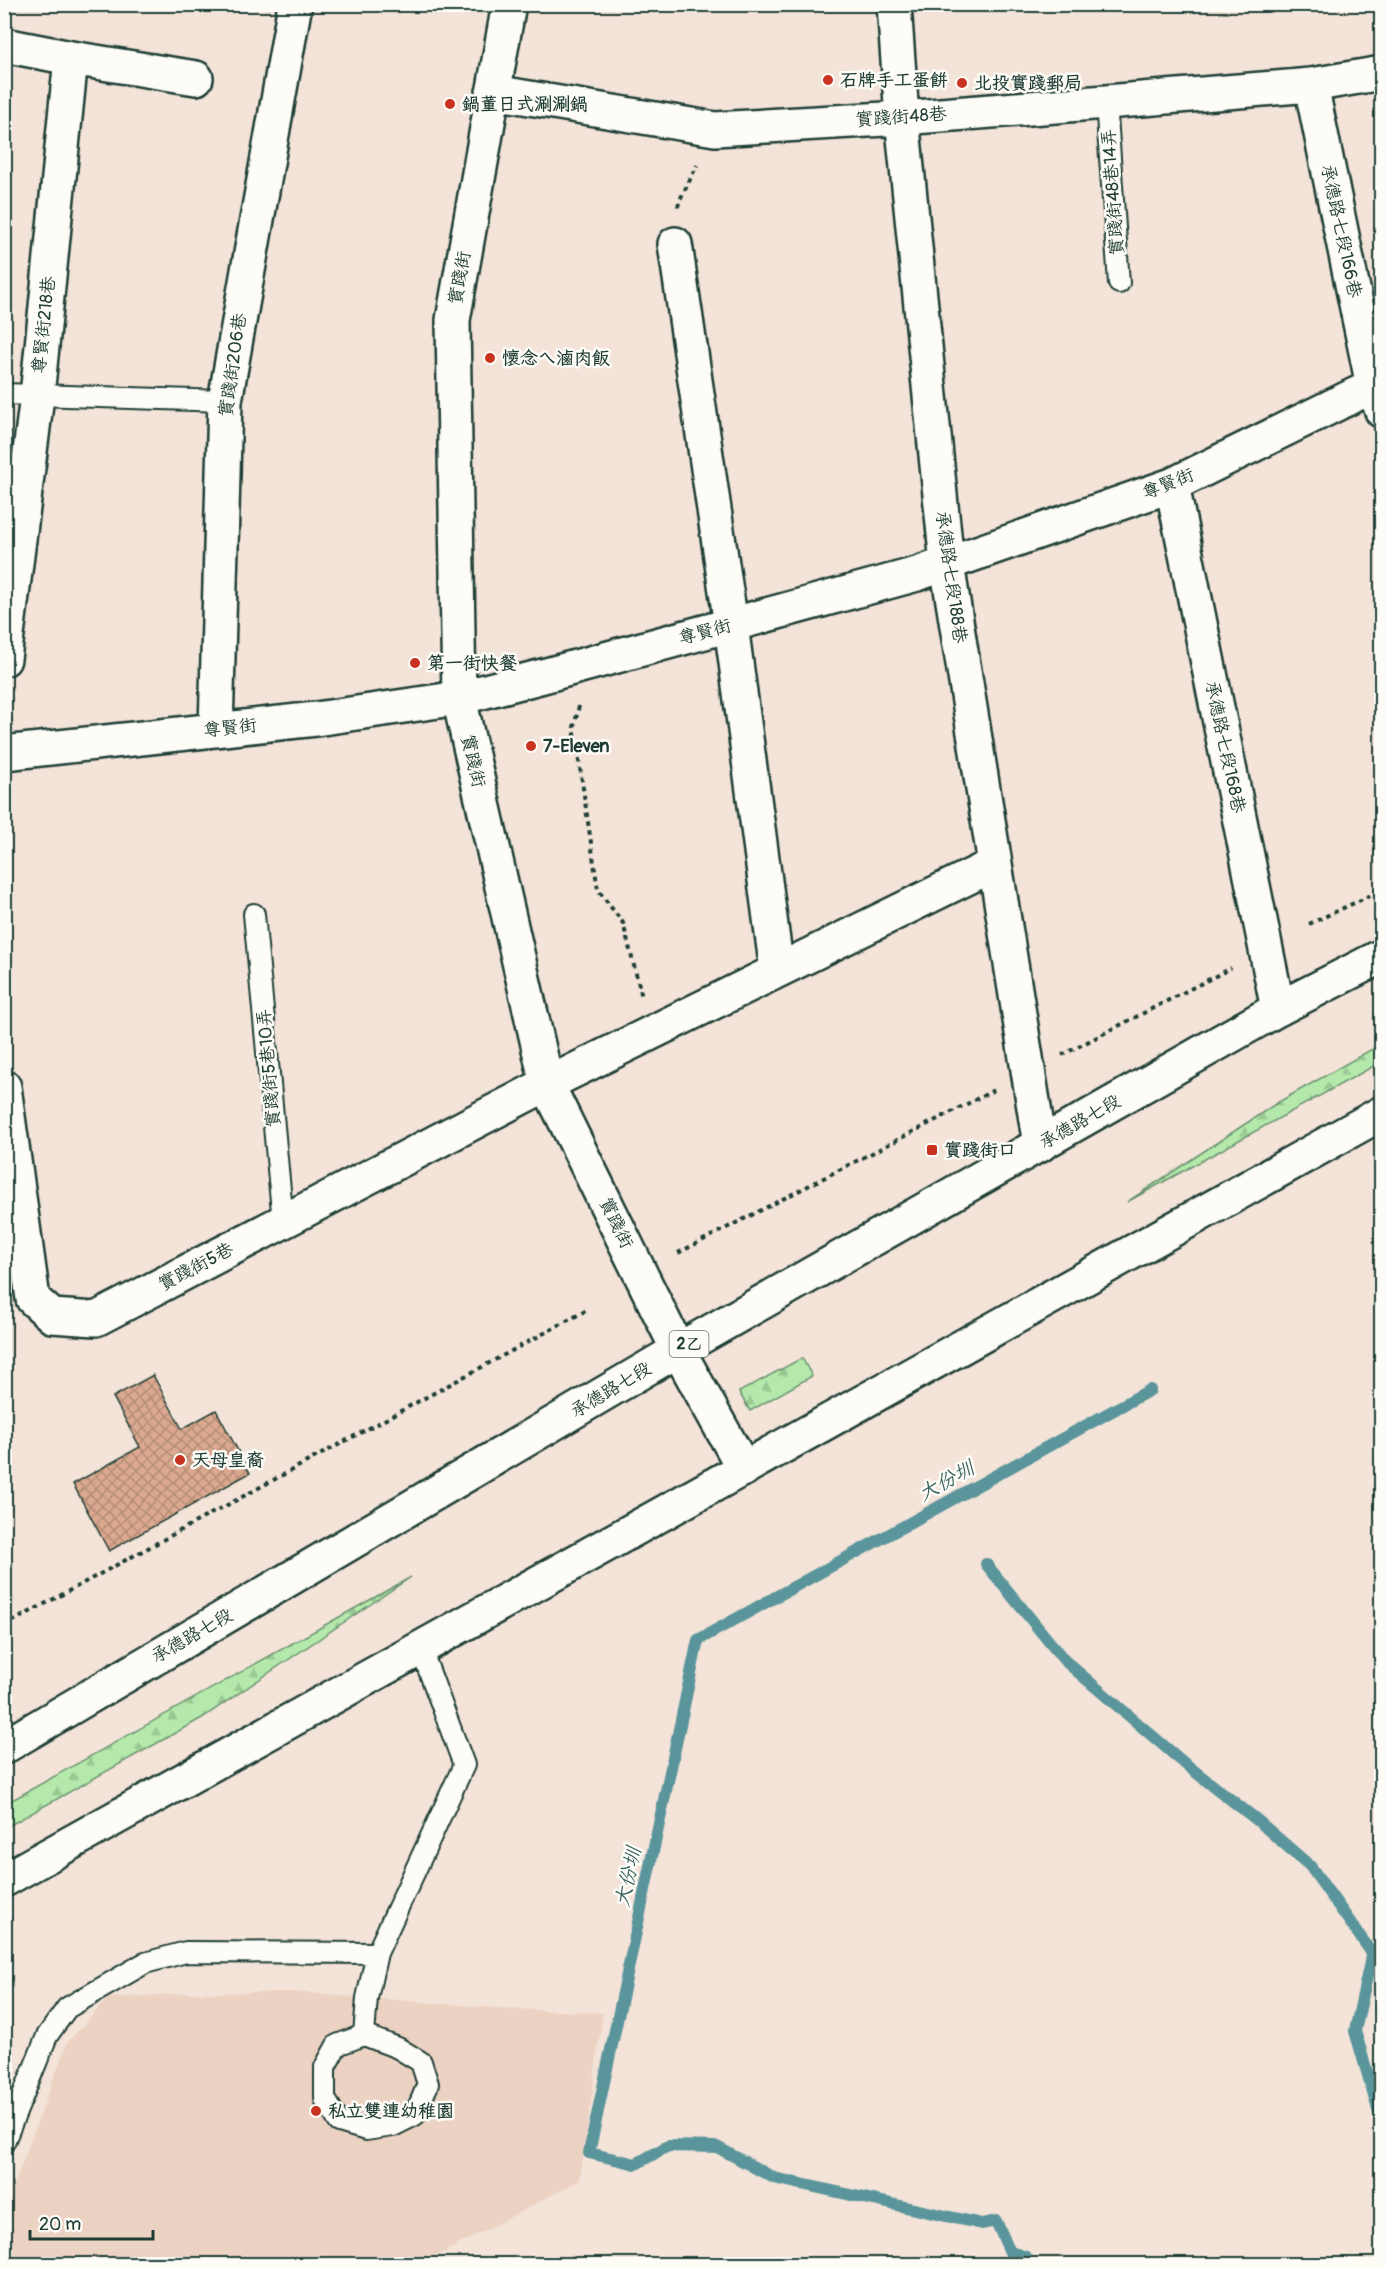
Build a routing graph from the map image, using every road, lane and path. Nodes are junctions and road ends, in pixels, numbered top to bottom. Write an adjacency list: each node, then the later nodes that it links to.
1 (295, 4): 18 (street, 實踐街206巷)
2 (509, 4): 9 (street, 實踐街)
3 (894, 4): 11 (street, 承德路七段188巷)
4 (4, 45): 5 (street)
5 (71, 58): 7 (street); 16 (street, 尊賢街218巷)
6 (1382, 73): 8 (street, 實踐街48巷)
7 (196, 78)
8 (1311, 85): 10 (street, 實踐街48巷); 17 (street, 承德路七段166巷)
9 (493, 92): 12 (street, 實踐街48巷); 24 (street, 實踐街)
10 (1106, 102): 11 (street, 實踐街48巷); 14 (lane, 實踐街48巷14弄)
11 (902, 118): 12 (street, 實踐街48巷); 20 (street, 承德路七段188巷)
12 (715, 129): 13 (path)
13 (675, 244): 21 (street)
14 (1119, 283)
15 (4, 394): 16 (lane)
16 (37, 396): 18 (lane); 22 (street, 尊賢街218巷)
17 (1377, 398): 19 (street, 尊賢街)
18 (225, 401): 25 (street, 實踐街206巷)
19 (1172, 485): 20 (street, 尊賢街); 34 (street, 承德路七段168巷)
20 (947, 564): 21 (street, 尊賢街); 27 (street, 承德路七段188巷)
21 (730, 625): 23 (street, 尊賢街); 33 (street)
22 (4, 659)
23 (590, 663): 24 (street, 尊賢街); 35 (path)
24 (459, 698): 25 (street, 尊賢街); 37 (street, 實踐街)
25 (216, 730): 26 (street, 尊賢街)
26 (4, 753)
27 (995, 864): 33 (street, 實踐街5巷); 36 (street, 承德路七段188巷)
28 (1382, 890): 30 (path)
29 (254, 914): 41 (lane, 實踐街5巷10弄)
30 (1309, 924)
31 (1382, 956): 34 (street, 承德路七段 / 2乙)
32 (1240, 963): 36 (path)
33 (777, 971): 35 (street, 實踐街5巷)
34 (1278, 1009): 40 (street, 承德路七段 / 2乙)
35 (651, 1033): 37 (street, 實踐街5巷)
36 (1029, 1072): 40 (street, 承德路七段188巷); 42 (path)
37 (547, 1084): 41 (street, 實踐街5巷); 44 (street, 實踐街)
38 (4, 1086): 41 (street, 實踐街5巷)
39 (1382, 1113): 45 (street)
40 (1040, 1145): 44 (street, 承德路七段 / 2乙)
41 (283, 1222)
42 (678, 1253)
43 (586, 1310): 46 (path)
44 (678, 1350): 45 (street, 實踐街); 48 (street, 承德路七段 / 2乙)
45 (744, 1469): 47 (street)
46 (4, 1626)
47 (421, 1649): 49 (street); 50 (lane)
48 (4, 1747)
49 (4, 1880)
50 (377, 1953): 51 (lane); 52 (lane)
51 (364, 2035): 51 (lane)
52 (4, 2142)

